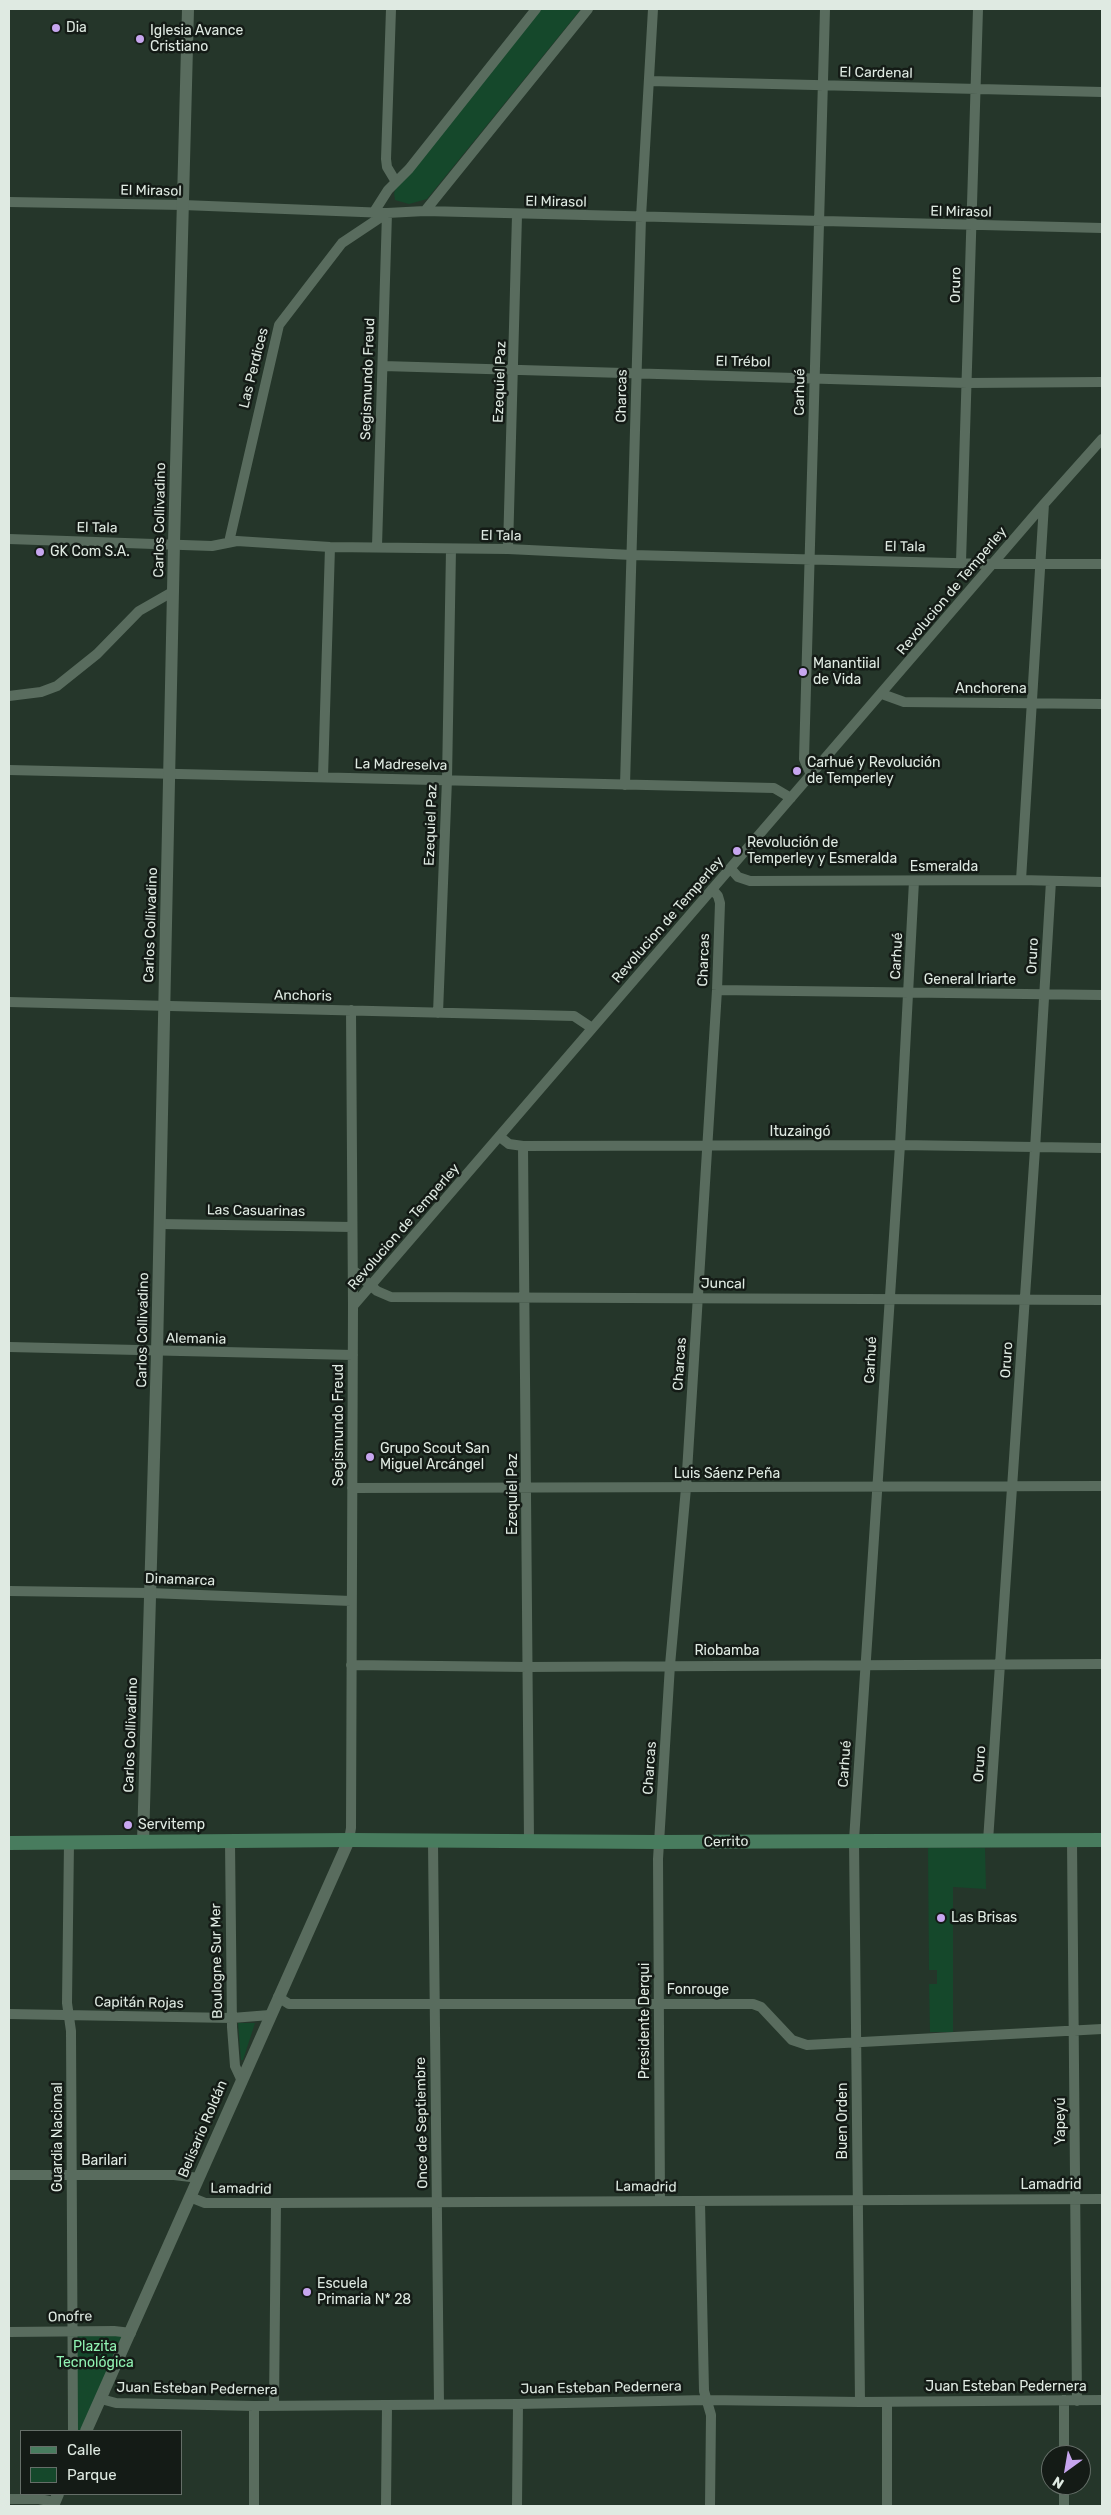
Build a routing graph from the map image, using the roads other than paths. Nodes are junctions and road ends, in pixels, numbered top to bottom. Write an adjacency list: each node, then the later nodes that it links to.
1 (188, 9): 14 (street, Carlos Collivadino)
2 (391, 9): 12 (street)
3 (536, 9): 12 (street)
4 (588, 9): 15 (street)
5 (653, 9): 8 (street, Charcas)
6 (825, 9): 9 (street, Carhué)
7 (978, 9): 10 (street, Oruro)
8 (649, 81): 9 (street, El Cardenal); 19 (street, Charcas)
9 (823, 86): 10 (street, El Cardenal); 20 (street, Carhué)
10 (974, 88): 11 (street, El Cardenal); 21 (street, Oruro)
11 (1102, 92)
12 (396, 182): 16 (street)
13 (9, 202): 14 (street, El Mirasol)
14 (183, 205): 16 (street, El Mirasol); 33 (street, Carlos Collivadino)
15 (425, 211): 17 (street, El Mirasol); 18 (street, El Mirasol)
16 (374, 212): 17 (street, El Mirasol)
17 (386, 213): 23 (street, Segismundo Freud); 32 (street, Las Perdices)
18 (517, 215): 19 (street, El Mirasol); 24 (street, Ezequiel Paz)
19 (641, 217): 20 (street, El Mirasol); 25 (street, Charcas)
20 (818, 222): 21 (street, El Mirasol); 26 (street, Carhué)
21 (971, 226): 22 (street, El Mirasol); 28 (street, Oruro)
22 (1102, 228)
23 (382, 366): 24 (street, El Trébol); 34 (street, Segismundo Freud)
24 (514, 371): 25 (street, El Trébol); 37 (street, Ezequiel Paz)
25 (636, 374): 26 (street, El Trébol); 38 (street, Charcas)
26 (814, 378): 28 (street, El Trébol); 39 (street, Carhué)
27 (1102, 382): 28 (street, El Trébol)
28 (967, 383): 40 (street, Oruro)
29 (1102, 439): 30 (street, Revolucion de Temperley)
30 (1044, 504): 41 (street, Revolucion de Temperley); 42 (street)
31 (9, 540): 33 (street, El Tala)
32 (229, 542): 33 (street, El Tala); 35 (street, El Tala)
33 (174, 544): 44 (street, Carlos Collivadino)
34 (377, 546): 35 (street, El Tala); 36 (street, El Tala)
35 (330, 547): 52 (street)
36 (451, 548): 37 (street, El Tala); 53 (street, Ezequiel Paz)
37 (508, 549): 38 (street, El Tala)
38 (632, 555): 39 (street, El Tala); 54 (street, Charcas)
39 (810, 560): 40 (street, El Tala); 51 (street, Carhué)
40 (961, 562): 41 (street, El Tala)
41 (992, 564): 42 (street, El Tala); 45 (street, Revolucion de Temperley)
42 (1042, 564): 43 (street, El Tala); 47 (street)
43 (1102, 564)
44 (174, 591): 46 (street); 50 (street, Carlos Collivadino)
45 (882, 694): 47 (street, Anchorena); 51 (street, Revolucion de Temperley)
46 (9, 696)
47 (1033, 704): 48 (street, Anchorena); 57 (street)
48 (1102, 704)
49 (9, 770): 50 (street, La Madreselva)
50 (170, 774): 52 (street, La Madreselva); 67 (street, Carlos Collivadino)
51 (811, 775): 55 (street, Revolucion de Temperley)
52 (323, 777): 53 (street, La Madreselva)
53 (447, 779): 54 (street, La Madreselva); 69 (street, Ezequiel Paz)
54 (625, 785): 55 (street, La Madreselva)
55 (791, 798): 56 (street, Revolucion de Temperley)
56 (731, 869): 58 (street, Esmeralda); 61 (street, Revolucion de Temperley)
57 (1021, 880): 58 (street, Esmeralda); 59 (street, Esmeralda)
58 (914, 881): 63 (street, Carhué)
59 (1051, 881): 60 (street, Esmeralda); 64 (street, Oruro)
60 (1102, 882)
61 (712, 890): 62 (street, Charcas); 70 (street, Revolucion de Temperley)
62 (717, 990): 63 (street, General Iriarte); 74 (street, Charcas)
63 (909, 994): 64 (street, General Iriarte); 72 (street, Carhué)
64 (1045, 994): 65 (street, General Iriarte); 75 (street, Oruro)
65 (1102, 995)
66 (9, 1002): 67 (street, Anchoris)
67 (164, 1008): 68 (street, Anchoris); 77 (street, Carlos Collivadino)
68 (351, 1010): 69 (street, Anchoris); 78 (street, Segismundo Freud)
69 (438, 1012): 70 (street, Anchoris)
70 (592, 1028): 71 (street, Revolucion de Temperley)
71 (500, 1137): 73 (street, Ituzaingó); 80 (street, Revolucion de Temperley)
72 (900, 1145): 74 (street, Ituzaingó); 75 (street, Ituzaingó); 83 (street, Carhué)
73 (524, 1146): 74 (street, Ituzaingó); 81 (street, Ezequiel Paz)
74 (708, 1146): 82 (street, Charcas)
75 (1035, 1148): 76 (street, Ituzaingó); 84 (street, Oruro)
76 (1102, 1148)
77 (160, 1224): 78 (street, Las Casuarinas); 88 (street, Carlos Collivadino)
78 (352, 1227): 79 (street, Segismundo Freud)
79 (353, 1270): 80 (street, Juncal); 86 (street, Segismundo Freud)
80 (371, 1286): 81 (street, Juncal); 86 (street, Revolucion de Temperley)
81 (526, 1296): 82 (street, Juncal); 94 (street, Ezequiel Paz)
82 (698, 1298): 83 (street, Juncal); 95 (street, Charcas)
83 (889, 1300): 84 (street, Juncal); 92 (street, Carhué)
84 (1025, 1300): 85 (street, Juncal); 90 (street, Oruro)
85 (1102, 1300)
86 (354, 1306): 89 (street, Segismundo Freud)
87 (9, 1347): 88 (street, Alemania)
88 (157, 1352): 89 (street, Alemania); 97 (street, Carlos Collivadino)
89 (353, 1355): 93 (street, Segismundo Freud)
90 (1013, 1486): 91 (street, Luis Sáenz Peña); 92 (street, Luis Sáenz Peña); 103 (street, Oruro)
91 (1102, 1486)
92 (878, 1487): 95 (street, Luis Sáenz Peña); 102 (street, Carhué)
93 (352, 1488): 94 (street, Luis Sáenz Peña); 98 (street, Segismundo Freud)
94 (526, 1488): 95 (street, Luis Sáenz Peña); 104 (street, Ezequiel Paz)
95 (686, 1488): 101 (street, Charcas)
96 (9, 1591): 97 (street, Dinamarca)
97 (150, 1593): 98 (street, Dinamarca); 113 (street, Carlos Collivadino)
98 (351, 1601): 100 (street, Segismundo Freud)
99 (1102, 1664): 103 (street, Riobamba)
100 (351, 1665): 104 (street, Riobamba); 105 (street, Segismundo Freud)
101 (670, 1665): 102 (street, Riobamba); 104 (street, Riobamba); 116 (street, Charcas)
102 (866, 1665): 103 (street, Riobamba); 106 (street, Carhué)
103 (1001, 1665): 109 (street, Oruro)
104 (528, 1667): 108 (street, Ezequiel Paz)
105 (349, 1840): 114 (main road, Cerrito); 115 (main road, Cerrito); 117 (street, Belisario Roldán)
106 (854, 1840): 109 (main road, Cerrito); 116 (main road, Cerrito); 126 (street, Buen Orden)
107 (1102, 1840): 110 (main road, Cerrito)
108 (529, 1841): 115 (main road, Cerrito); 116 (main road, Cerrito)
109 (988, 1841): 110 (main road, Cerrito)
110 (1072, 1841): 125 (street, Yapeyú)
111 (9, 1842): 112 (main road, Cerrito)
112 (69, 1842): 113 (main road, Cerrito); 122 (street, Guardia Nacional)
113 (143, 1842): 114 (main road, Cerrito)
114 (230, 1842): 123 (street, Boulogne Sur Mer)
115 (433, 1842): 118 (street, Once de Septiembre)
116 (659, 1842): 119 (street, Presidente Derqui)
117 (278, 1997): 118 (street, Fonrouge); 121 (street, Belisario Roldán)
118 (434, 2004): 119 (street, Fonrouge); 136 (street, Once de Septiembre)
119 (659, 2004): 126 (street, Fonrouge); 135 (street, Presidente Derqui)
120 (9, 2014): 122 (street, Capitán Rojas)
121 (270, 2015): 123 (street, Capitán Rojas); 127 (street, Belisario Roldán)
122 (69, 2016): 123 (street, Capitán Rojas); 129 (street, Guardia Nacional)
123 (232, 2018): 127 (street, Boulogne Sur Mer)
124 (1102, 2029): 125 (street, Fonrouge)
125 (1074, 2032): 126 (street, Fonrouge); 133 (street, Yapeyú)
126 (857, 2043): 132 (street, Buen Orden)
127 (241, 2079): 130 (street, Belisario Roldán)
128 (9, 2174): 129 (street, Barilari)
129 (72, 2175): 130 (street, Barilari); 139 (street, Guardia Nacional)
130 (198, 2178): 131 (street, Belisario Roldán)
131 (190, 2197): 138 (street, Lamadrid); 141 (street, Belisario Roldán)
132 (857, 2199): 133 (street, Lamadrid); 137 (street, Lamadrid); 147 (street, Buen Orden)
133 (1075, 2199): 134 (street, Lamadrid); 145 (street, Yapeyú)
134 (1102, 2199)
135 (660, 2200): 136 (street, Lamadrid); 137 (street, Lamadrid)
136 (436, 2202): 138 (street, Lamadrid); 149 (street, Once de Septiembre)
137 (700, 2202): 143 (street)
138 (276, 2203): 151 (street)
139 (71, 2331): 140 (street, Onofre); 141 (street, Onofre); 154 (street, Guardia Nacional)
140 (9, 2332)
141 (131, 2333): 142 (street, Belisario Roldán)
142 (101, 2399): 153 (street, Juan Esteban Pedernera); 155 (street, Belisario Roldán)
143 (706, 2400): 147 (street, Juan Esteban Pedernera); 150 (street, Juan Esteban Pedernera); 162 (street)
144 (1064, 2400): 145 (street, Juan Esteban Pedernera); 148 (street, Juan Esteban Pedernera); 156 (street)
145 (1077, 2400): 146 (street, Juan Esteban Pedernera)
146 (1102, 2400)
147 (860, 2402): 148 (street, Juan Esteban Pedernera)
148 (887, 2402): 163 (street)
149 (439, 2404): 150 (street, Juan Esteban Pedernera); 152 (street, Juan Esteban Pedernera)
150 (518, 2404): 161 (street)
151 (274, 2405): 152 (street, Juan Esteban Pedernera); 153 (street, Juan Esteban Pedernera)
152 (387, 2405): 160 (street)
153 (254, 2406): 159 (street)
154 (73, 2430)
155 (86, 2430)
156 (1064, 2445)
157 (9, 2499): 158 (street)
158 (55, 2501)
159 (254, 2506)
160 (386, 2506)
161 (517, 2506)
162 (710, 2506)
163 (887, 2506)

